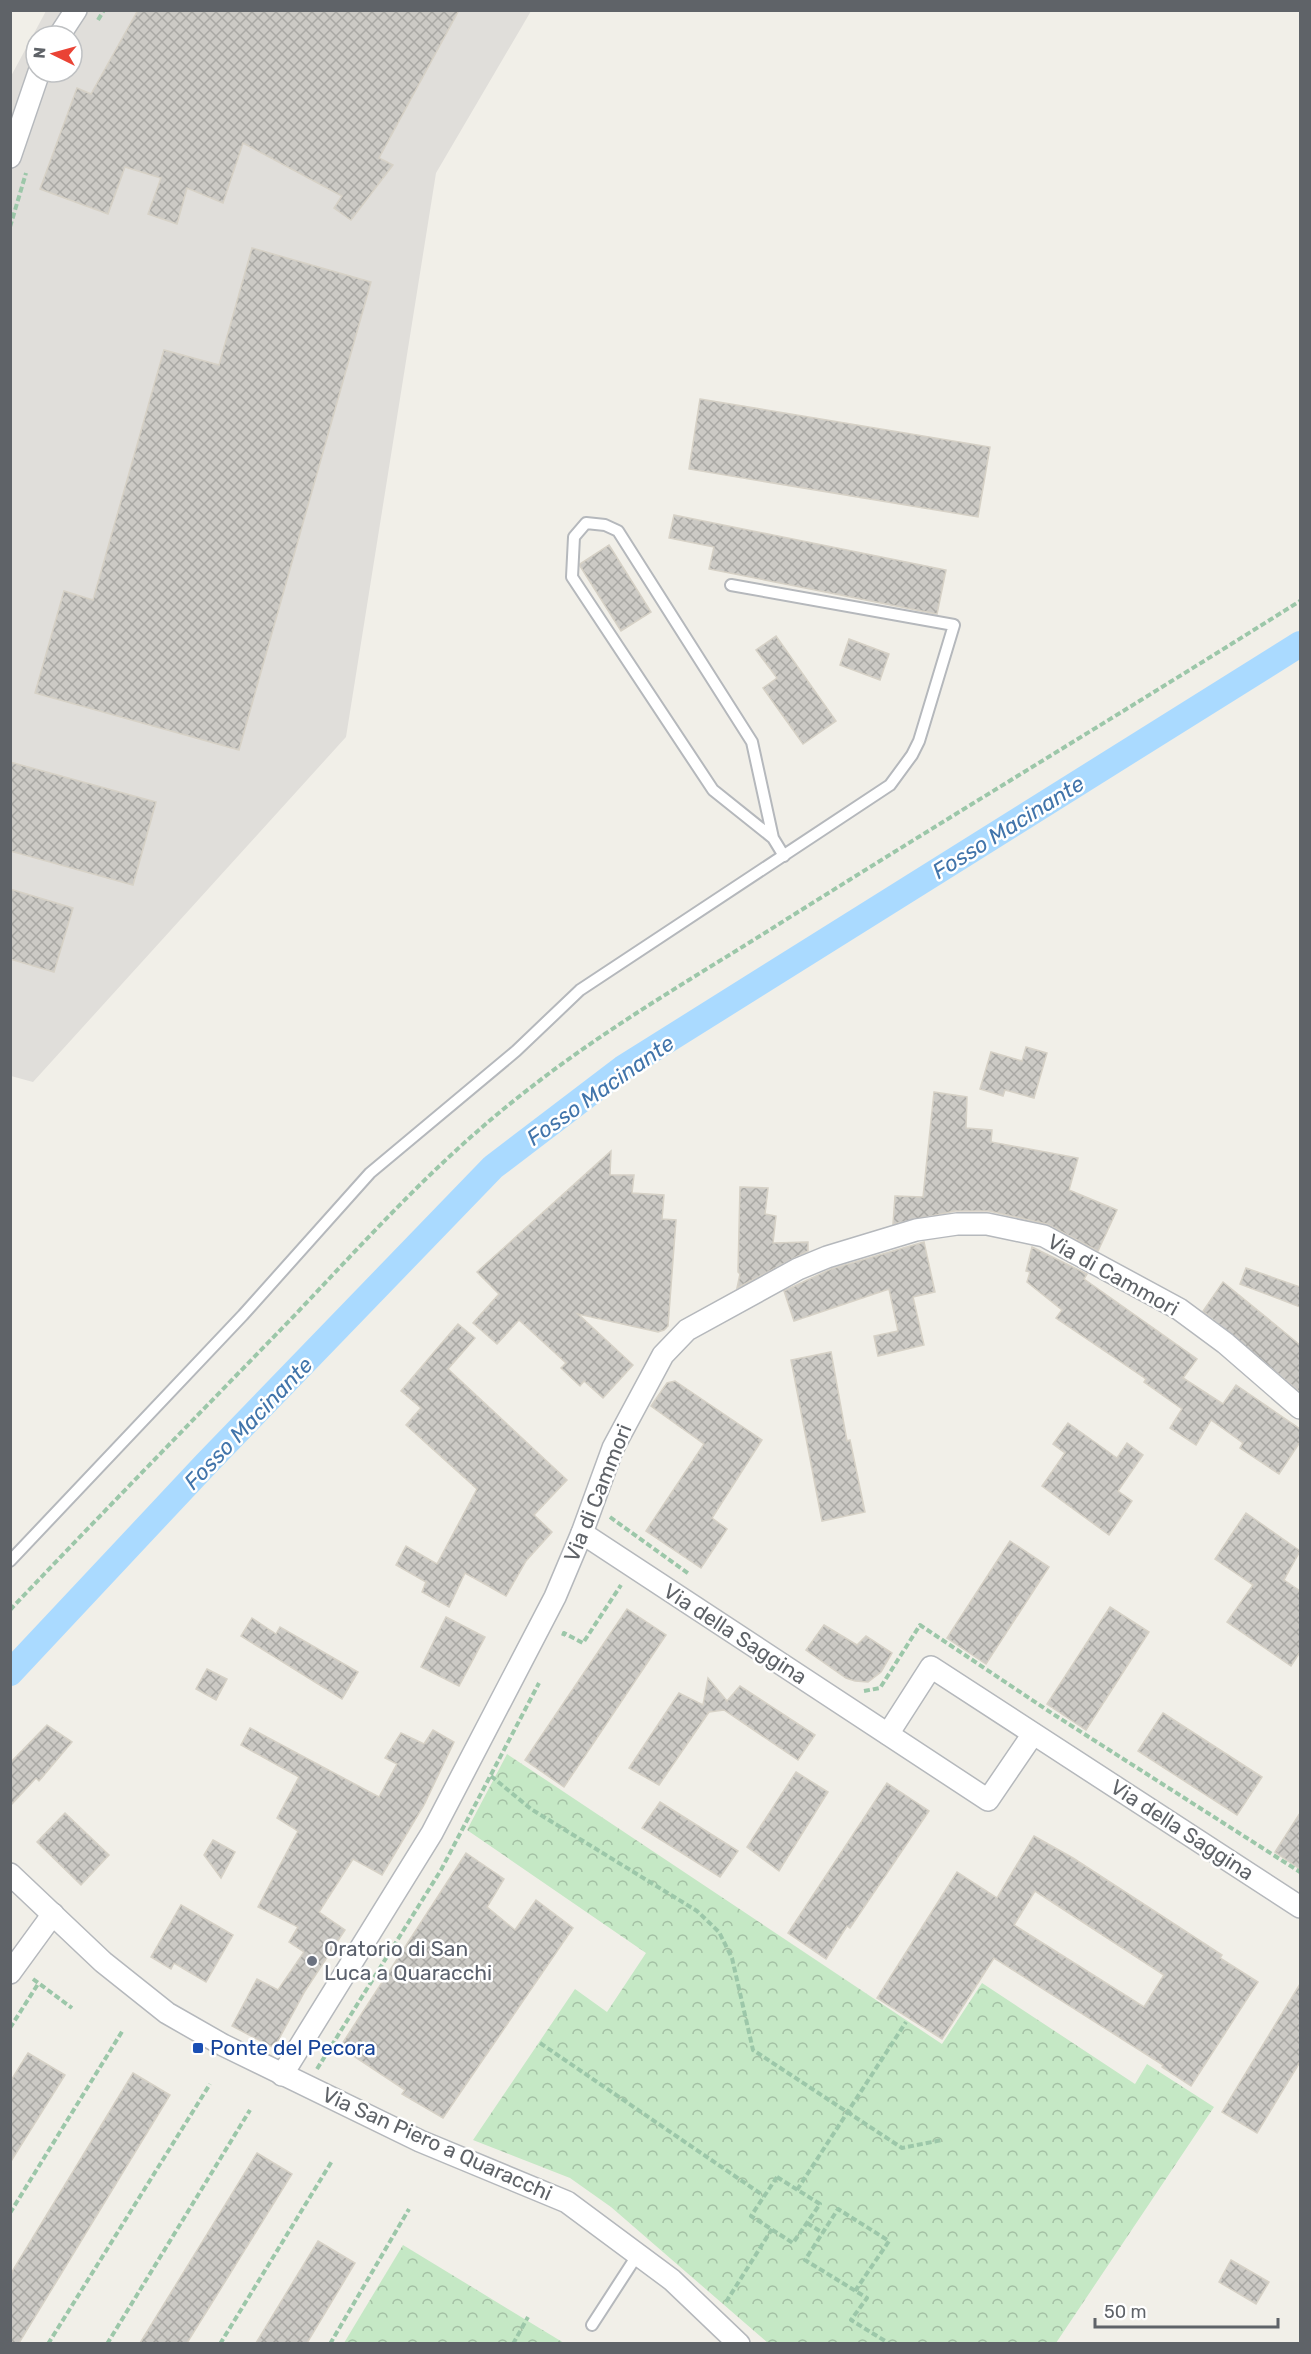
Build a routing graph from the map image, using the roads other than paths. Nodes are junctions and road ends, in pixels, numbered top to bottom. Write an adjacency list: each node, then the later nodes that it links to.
1 (76, 10): 2 (street)
2 (67, 24)
3 (35, 84): 4 (street)
4 (10, 157)
5 (731, 585): 7 (lane)
6 (773, 838): 6 (lane); 7 (lane)
7 (784, 856): 10 (lane)
8 (1300, 1408): 9 (street, Via di Cammori)
9 (582, 1533): 11 (street, Via della Saggina); 17 (street, Via di Cammori)
10 (10, 1562)
11 (888, 1734): 12 (street, Via della Saggina); 12 (street, Via della Saggina)
12 (1033, 1734): 14 (street, Via della Saggina)
13 (10, 1875): 15 (street, Via San Piero a Quaracchi)
14 (1300, 1907)
15 (53, 1914): 16 (street); 17 (street, Via San Piero a Quaracchi)
16 (14, 1969)
17 (282, 2075): 18 (street, Via San Piero a Quaracchi)
18 (638, 2254): 19 (lane); 20 (street, Via San Piero a Quaracchi)
19 (592, 2325)
20 (739, 2343)

